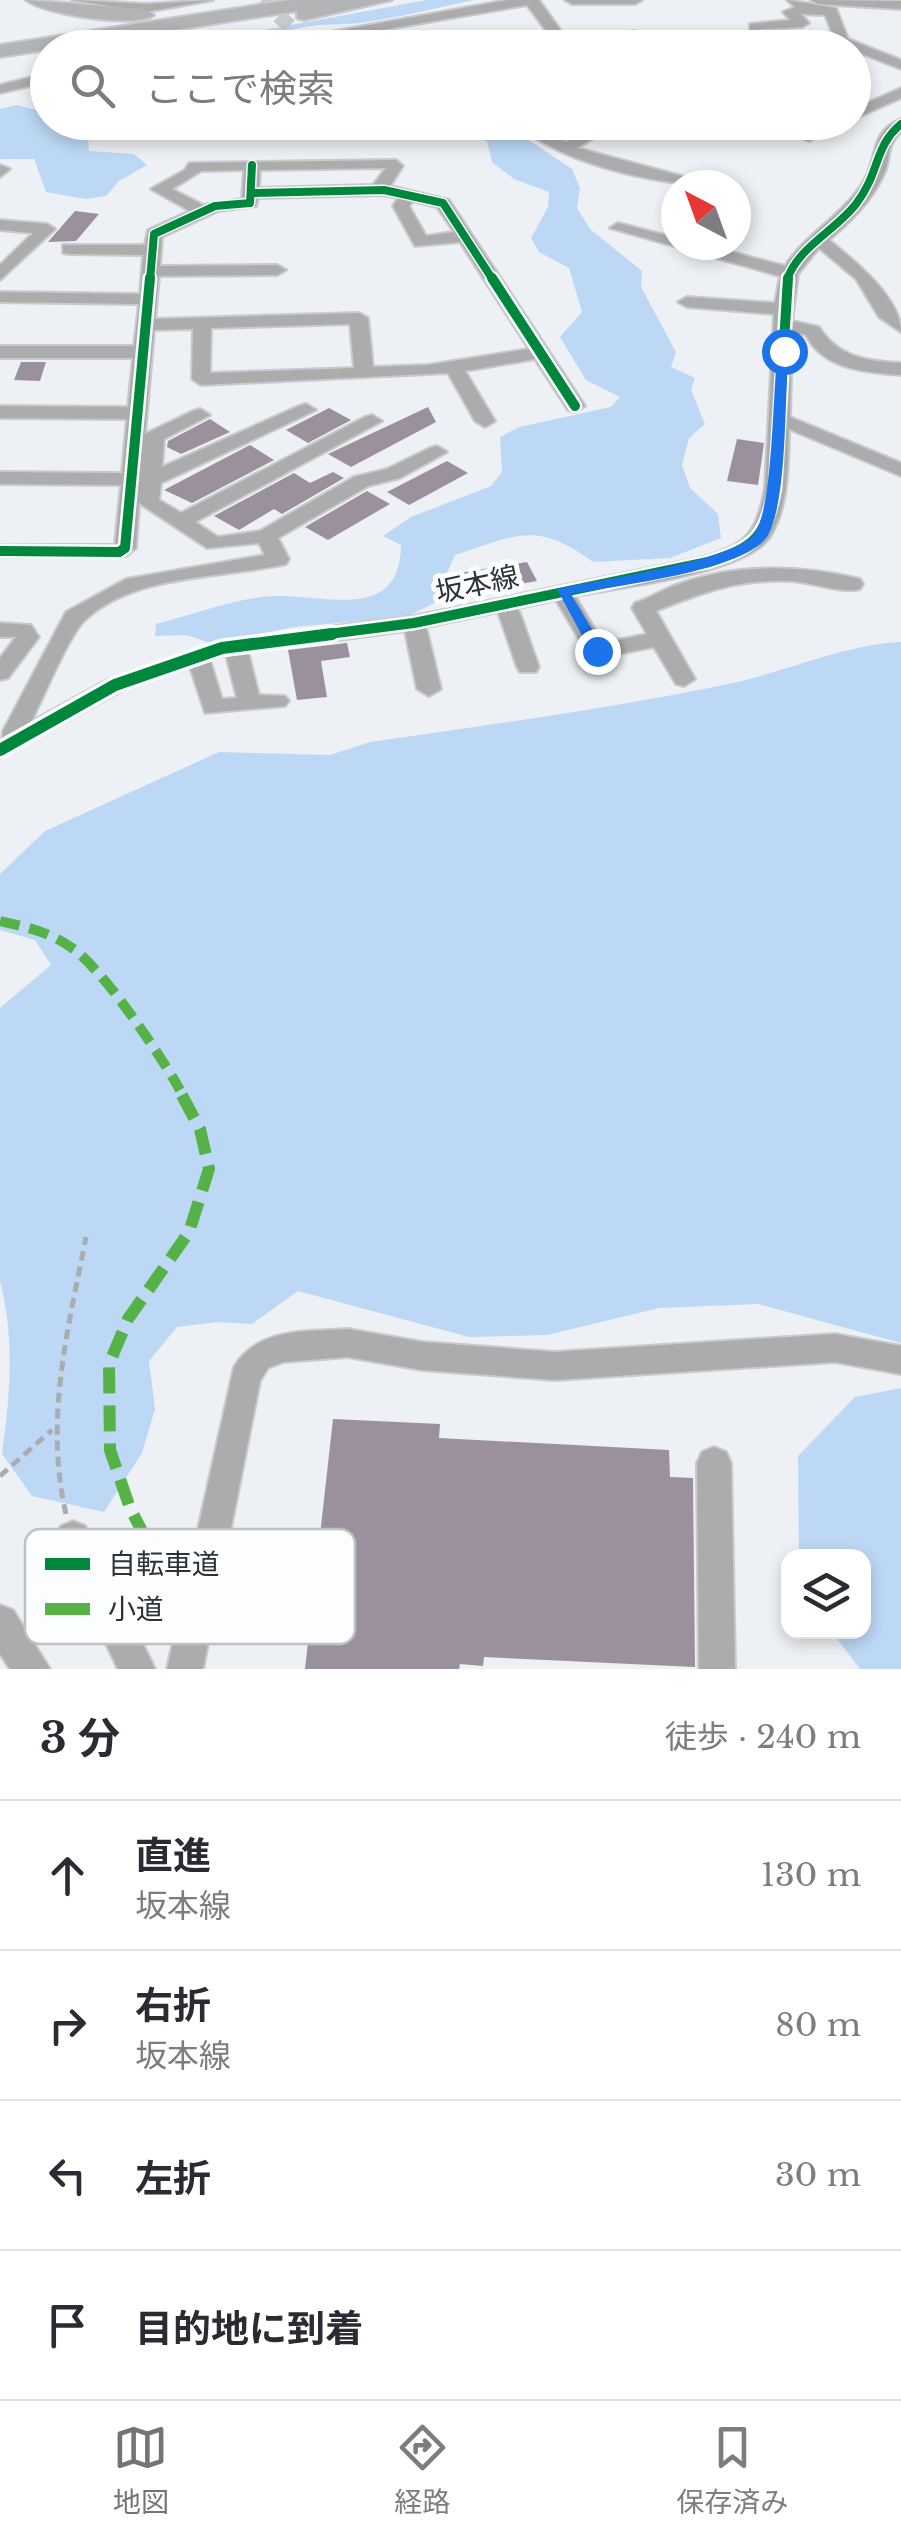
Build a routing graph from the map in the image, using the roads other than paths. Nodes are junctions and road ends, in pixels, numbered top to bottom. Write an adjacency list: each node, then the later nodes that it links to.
1 (36, 0): 4 (highway)
2 (79, 0): 3 (street)
3 (206, 0)
4 (310, 0)
5 (327, 0): 13 (highway)
6 (383, 0): 14 (highway); 15 (highway)
7 (531, 0): 16 (street); 17 (street)
8 (572, 0): 9 (street)
9 (636, 0)
10 (806, 3): 11 (street); 12 (street); 18 (street)
11 (901, 5)
12 (756, 27)
13 (138, 30)
14 (202, 30)
15 (227, 30)
16 (338, 30)
17 (553, 30)
18 (838, 30)
19 (30, 47): 20 (highway)
20 (0, 52)
21 (871, 53): 24 (street)
22 (30, 57): 23 (highway)
23 (0, 61)
24 (900, 61)
25 (30, 67): 26 (highway)
26 (0, 73)
27 (30, 82): 28 (street)
28 (0, 89)
29 (901, 92): 30 (street)
30 (871, 107)
31 (871, 123): 32 (street)
32 (895, 132): 46 (street)
33 (550, 140): 35 (street)
34 (580, 140): 35 (street)
35 (564, 149): 37 (street)
36 (252, 165): 38 (street); 39 (street); 41 (street)
37 (661, 173)
38 (384, 190): 39 (street); 40 (street)
39 (252, 192): 41 (street)
40 (408, 194): 44 (street); 44 (street)
41 (202, 211): 48 (street)
42 (0, 224): 53 (street)
43 (618, 228): 45 (street)
44 (464, 236): 63 (street)
45 (661, 238)
46 (820, 241): 52 (street); 60 (street)
47 (68, 249): 48 (street)
48 (153, 250): 51 (street)
49 (745, 260): 52 (street)
50 (277, 270): 51 (street)
51 (151, 271): 55 (street)
52 (790, 272): 57 (street, 坂本線)
53 (0, 275)
54 (0, 298): 55 (street)
55 (146, 299): 59 (street)
56 (687, 302): 57 (street)
57 (785, 317): 65 (street); 74 (street, 坂本線)
58 (202, 323): 59 (street); 66 (street); 66 (street)
59 (145, 325): 62 (street)
60 (901, 327)
61 (0, 352): 62 (street)
62 (143, 352): 70 (street)
63 (540, 353): 64 (street); 67 (street)
64 (454, 367): 66 (street); 72 (street)
65 (901, 369)
66 (364, 372)
67 (576, 406)
68 (306, 410): 75 (street)
69 (0, 412): 70 (street)
70 (138, 414): 80 (street)
71 (200, 415): 80 (street)
72 (485, 420)
73 (372, 421): 77 (street)
74 (778, 422): 78 (street); 85 (street, 坂本線)
75 (252, 434): 77 (street); 80 (street)
76 (437, 452): 77 (street)
77 (328, 466): 81 (street); 82 (street)
78 (901, 470)
79 (0, 478): 80 (street)
80 (142, 479): 81 (street); 83 (street)
81 (180, 522): 82 (street)
82 (266, 536): 98 (street)
83 (0, 550)
84 (852, 584): 89 (street)
85 (562, 592): 86 (street, 坂本線); 89 (street)
86 (506, 604): 87 (street, 坂本線); 92 (street)
87 (414, 623): 90 (street, 坂本線); 95 (street)
88 (0, 630): 93 (street)
89 (659, 639): 94 (street)
90 (235, 646): 91 (street, 坂本線); 97 (street)
91 (198, 656): 97 (street); 98 (street, 坂本線)
92 (528, 667)
93 (0, 673)
94 (684, 679)
95 (429, 689)
96 (277, 701): 97 (street)
97 (250, 704)
98 (7, 745)
99 (901, 1360): 101 (street)
100 (714, 1463): 108 (street)
101 (214, 1529)
102 (0, 1623): 105 (street)
103 (125, 1644): 106 (street)
104 (190, 1644): 107 (street)
105 (32, 1669)
106 (137, 1669)
107 (185, 1669)
108 (717, 1669)

